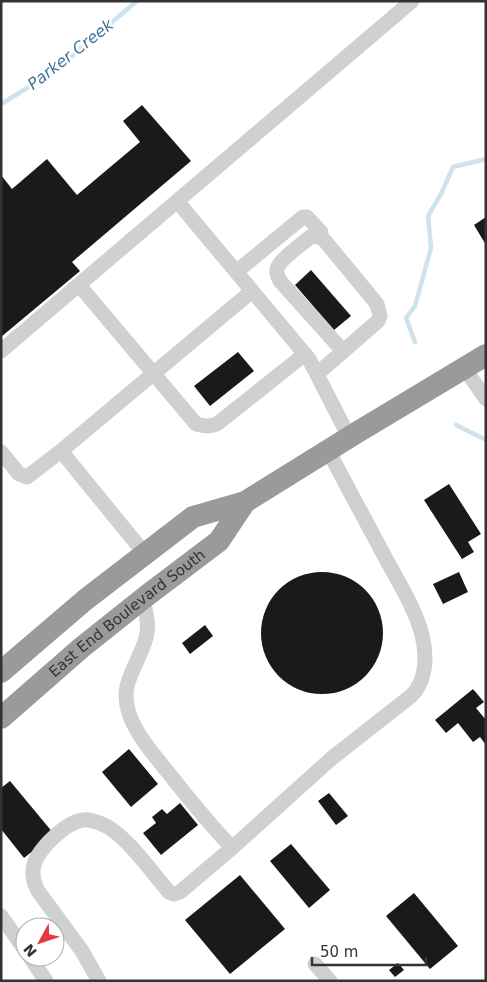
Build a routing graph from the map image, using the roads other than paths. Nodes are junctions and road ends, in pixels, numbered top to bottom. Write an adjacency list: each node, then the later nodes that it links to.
1 (412, 1): 2 (street)
2 (177, 201): 4 (street); 5 (street)
3 (320, 237): 4 (street); 8 (street); 8 (street)
4 (236, 272): 6 (street)
5 (79, 285): 7 (street); 12 (street)
6 (252, 291): 9 (street); 12 (street)
7 (1, 351)
8 (343, 351): 13 (street)
9 (305, 354): 12 (street); 13 (street)
10 (486, 355): 11 (highway, East End Boulevard South)
11 (464, 368): 14 (street); 15 (highway, East End Boulevard South)
12 (154, 374): 17 (street)
13 (317, 374): 15 (street)
14 (486, 399)
15 (349, 437): 16 (highway, East End Boulevard South)
16 (328, 450): 19 (highway, East End Boulevard South); 24 (street)
17 (61, 451): 18 (street); 20 (street)
18 (1, 452)
19 (245, 502): 20 (highway, East End Boulevard South); 21 (highway, East End Boulevard South)
20 (145, 554): 22 (highway, East End Boulevard South)
21 (142, 599): 23 (highway, East End Boulevard South); 24 (street)
22 (1, 672)
23 (1, 718)
24 (232, 848): 30 (street)
25 (1, 916): 26 (street)
26 (15, 936)
27 (315, 964): 31 (street)
28 (37, 967): 29 (street)
29 (46, 981)
30 (99, 981)
31 (330, 981)

